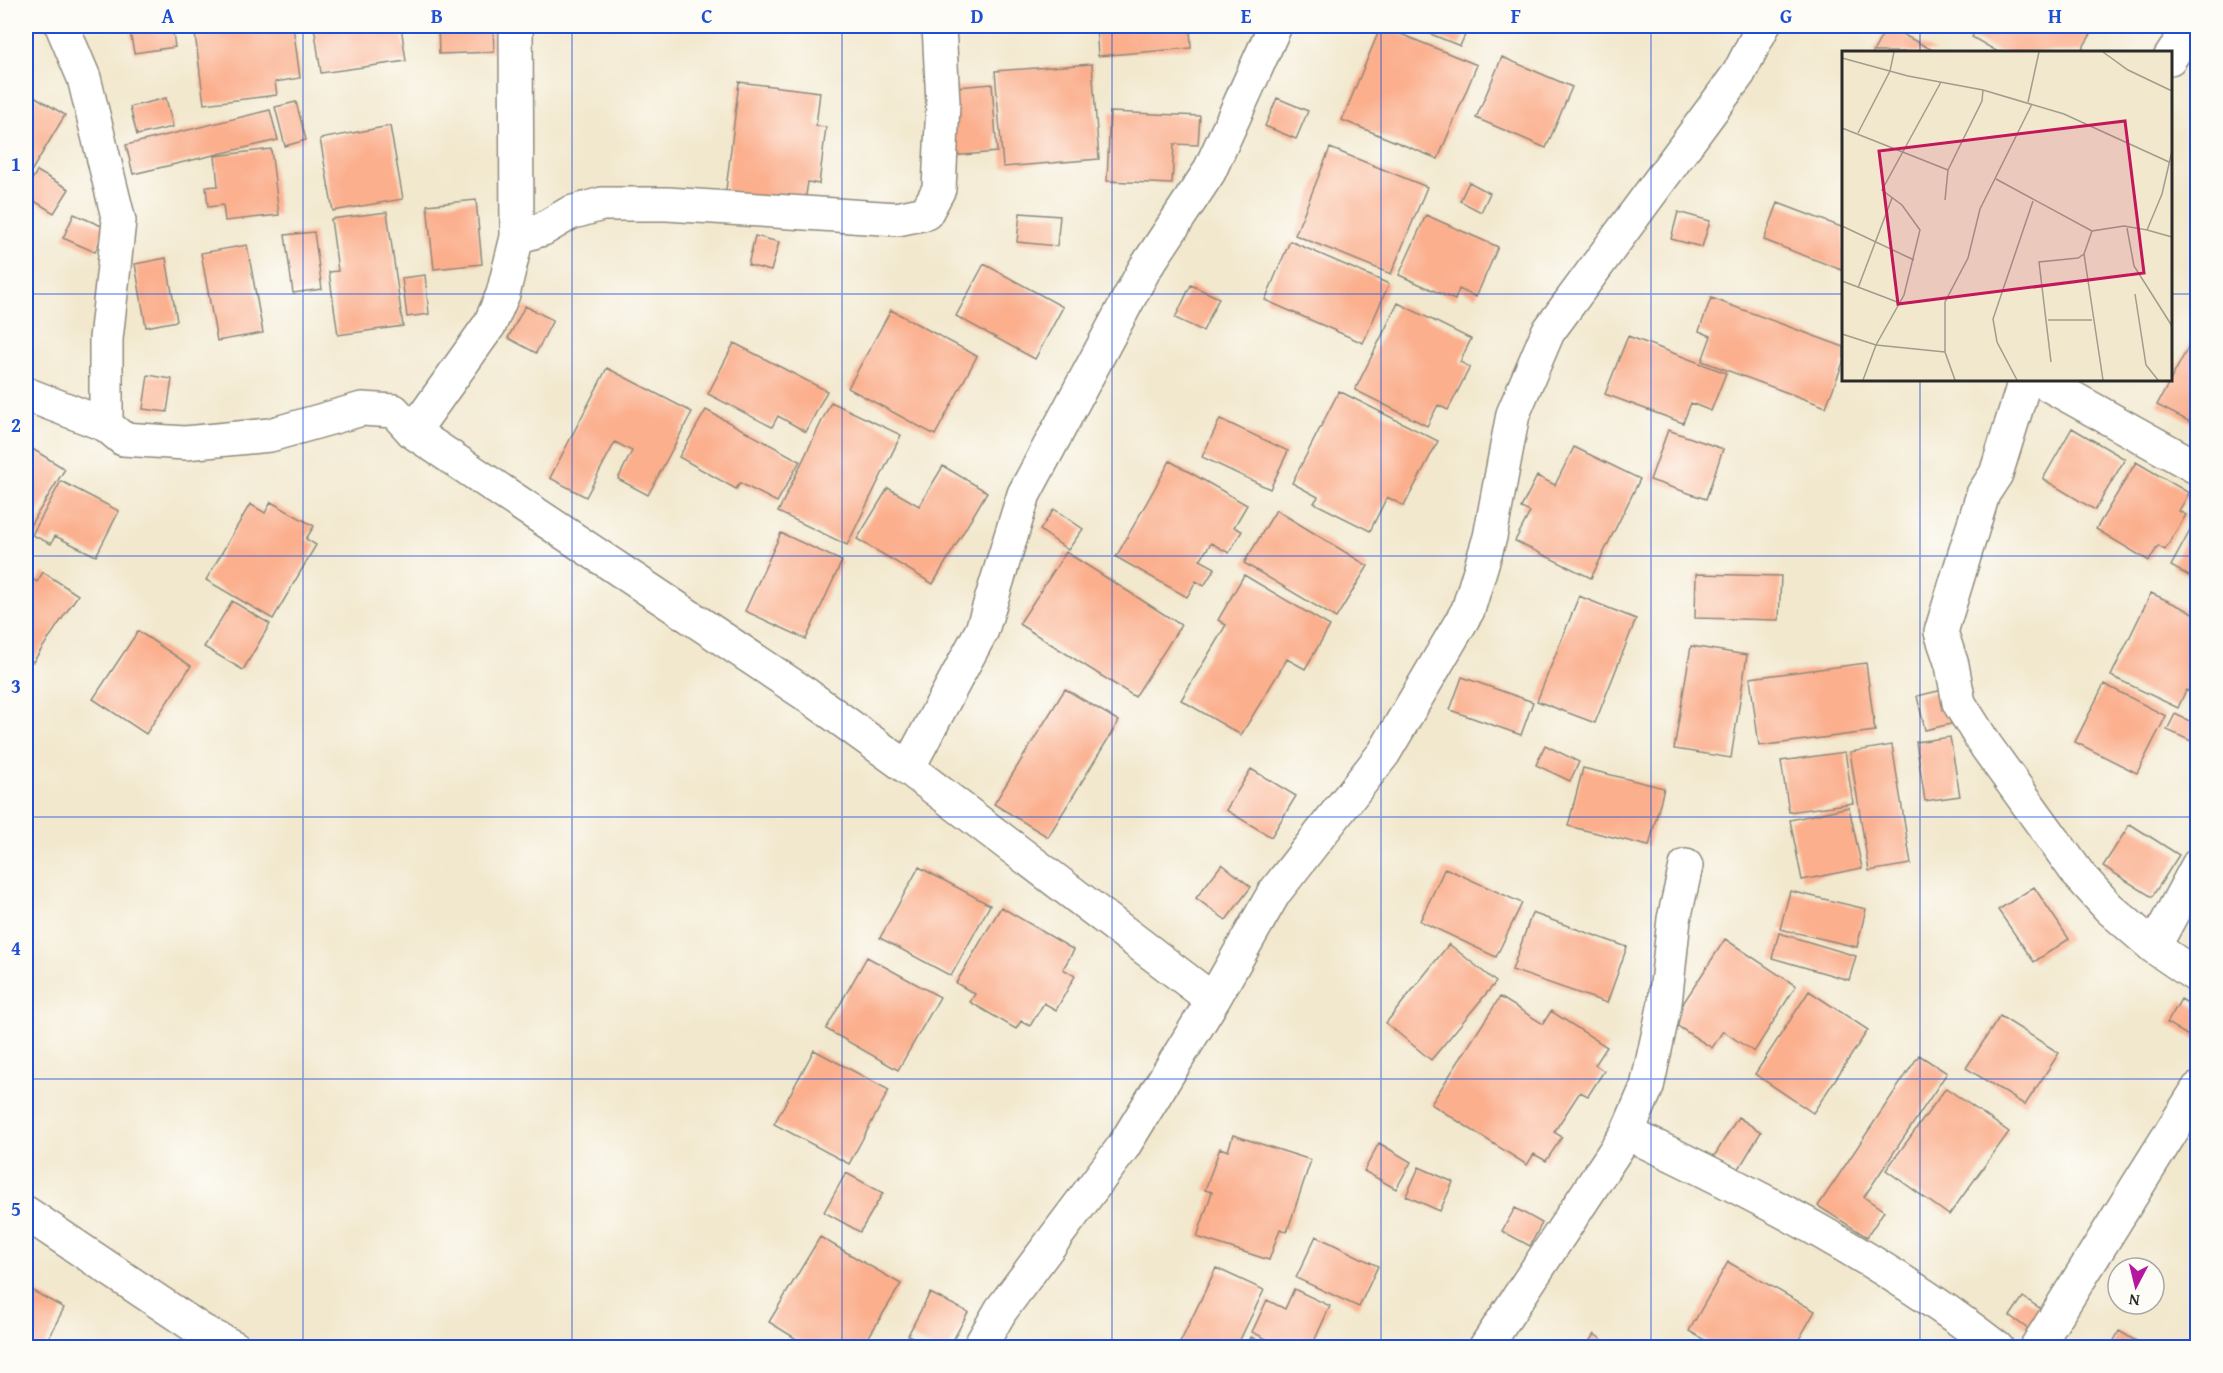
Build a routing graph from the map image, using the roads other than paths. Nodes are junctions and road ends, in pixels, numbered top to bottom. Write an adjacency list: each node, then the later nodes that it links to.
1 (62, 26): 12 (street)
2 (516, 26): 8 (street)
3 (939, 26): 8 (street)
4 (1275, 26): 15 (street)
5 (1763, 26): 20 (street)
6 (2191, 26): 7 (street)
7 (2172, 55)
8 (517, 237): 13 (street)
9 (2025, 381): 18 (street)
10 (2042, 381): 14 (street)
11 (26, 394): 12 (street)
12 (106, 425): 13 (street)
13 (413, 432): 15 (street)
14 (2198, 468)
15 (908, 768): 20 (street)
16 (2198, 865): 18 (street)
17 (1686, 866): 22 (street)
18 (2154, 947): 19 (street)
19 (2198, 977)
20 (1213, 1000): 25 (street)
21 (2198, 1089): 28 (street)
22 (1627, 1133): 26 (street); 27 (street)
23 (26, 1213): 24 (street)
24 (235, 1347)
25 (979, 1347)
26 (1485, 1347)
27 (1997, 1347)
28 (2036, 1347)

